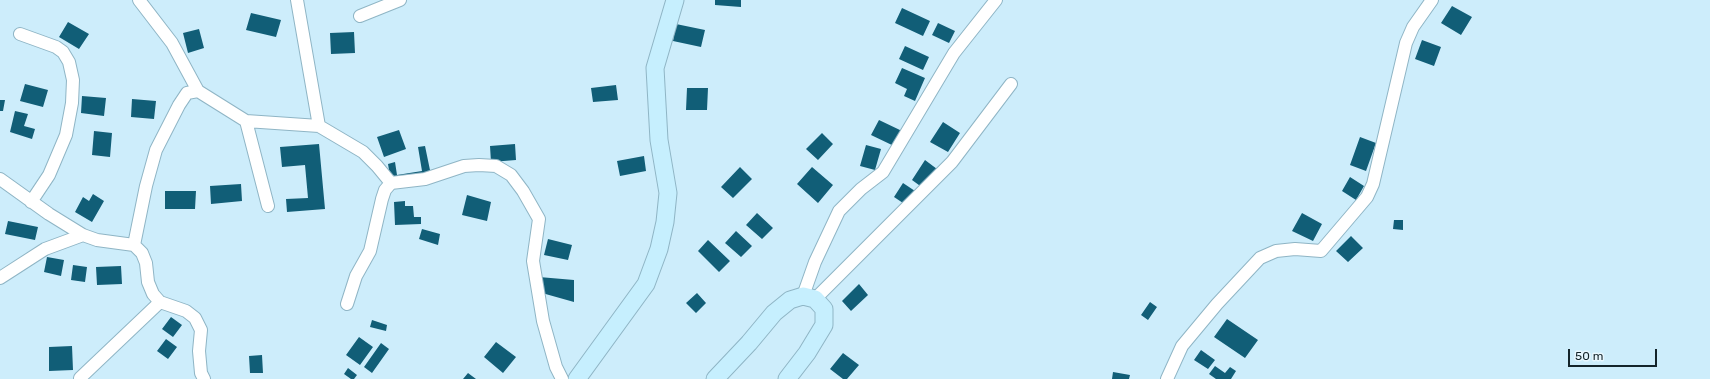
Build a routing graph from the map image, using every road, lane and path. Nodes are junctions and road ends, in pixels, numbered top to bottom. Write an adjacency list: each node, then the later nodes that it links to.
1 (139, 0): 10 (street)
2 (297, 0): 12 (street)
3 (400, 0): 7 (street)
4 (675, 0): 26 (street)
5 (996, 0): 20 (street)
6 (1432, 0): 29 (street)
7 (360, 16)
8 (20, 34): 15 (street)
9 (1011, 84): 20 (street)
10 (198, 91): 11 (street); 18 (street)
11 (246, 121): 12 (street); 16 (street)
12 (319, 126): 14 (street)
13 (0, 180): 15 (street)
14 (391, 183): 22 (street); 25 (street)
15 (32, 202): 17 (street)
16 (268, 206)
17 (82, 235): 18 (street); 19 (street)
18 (134, 245): 21 (street)
19 (0, 278)
20 (809, 298): 27 (street); 28 (street)
21 (160, 302): 23 (street); 24 (street)
22 (346, 304)
23 (80, 378)
24 (204, 379)
25 (562, 379)
26 (577, 379)
27 (715, 379)
28 (787, 379)
29 (1167, 379)

